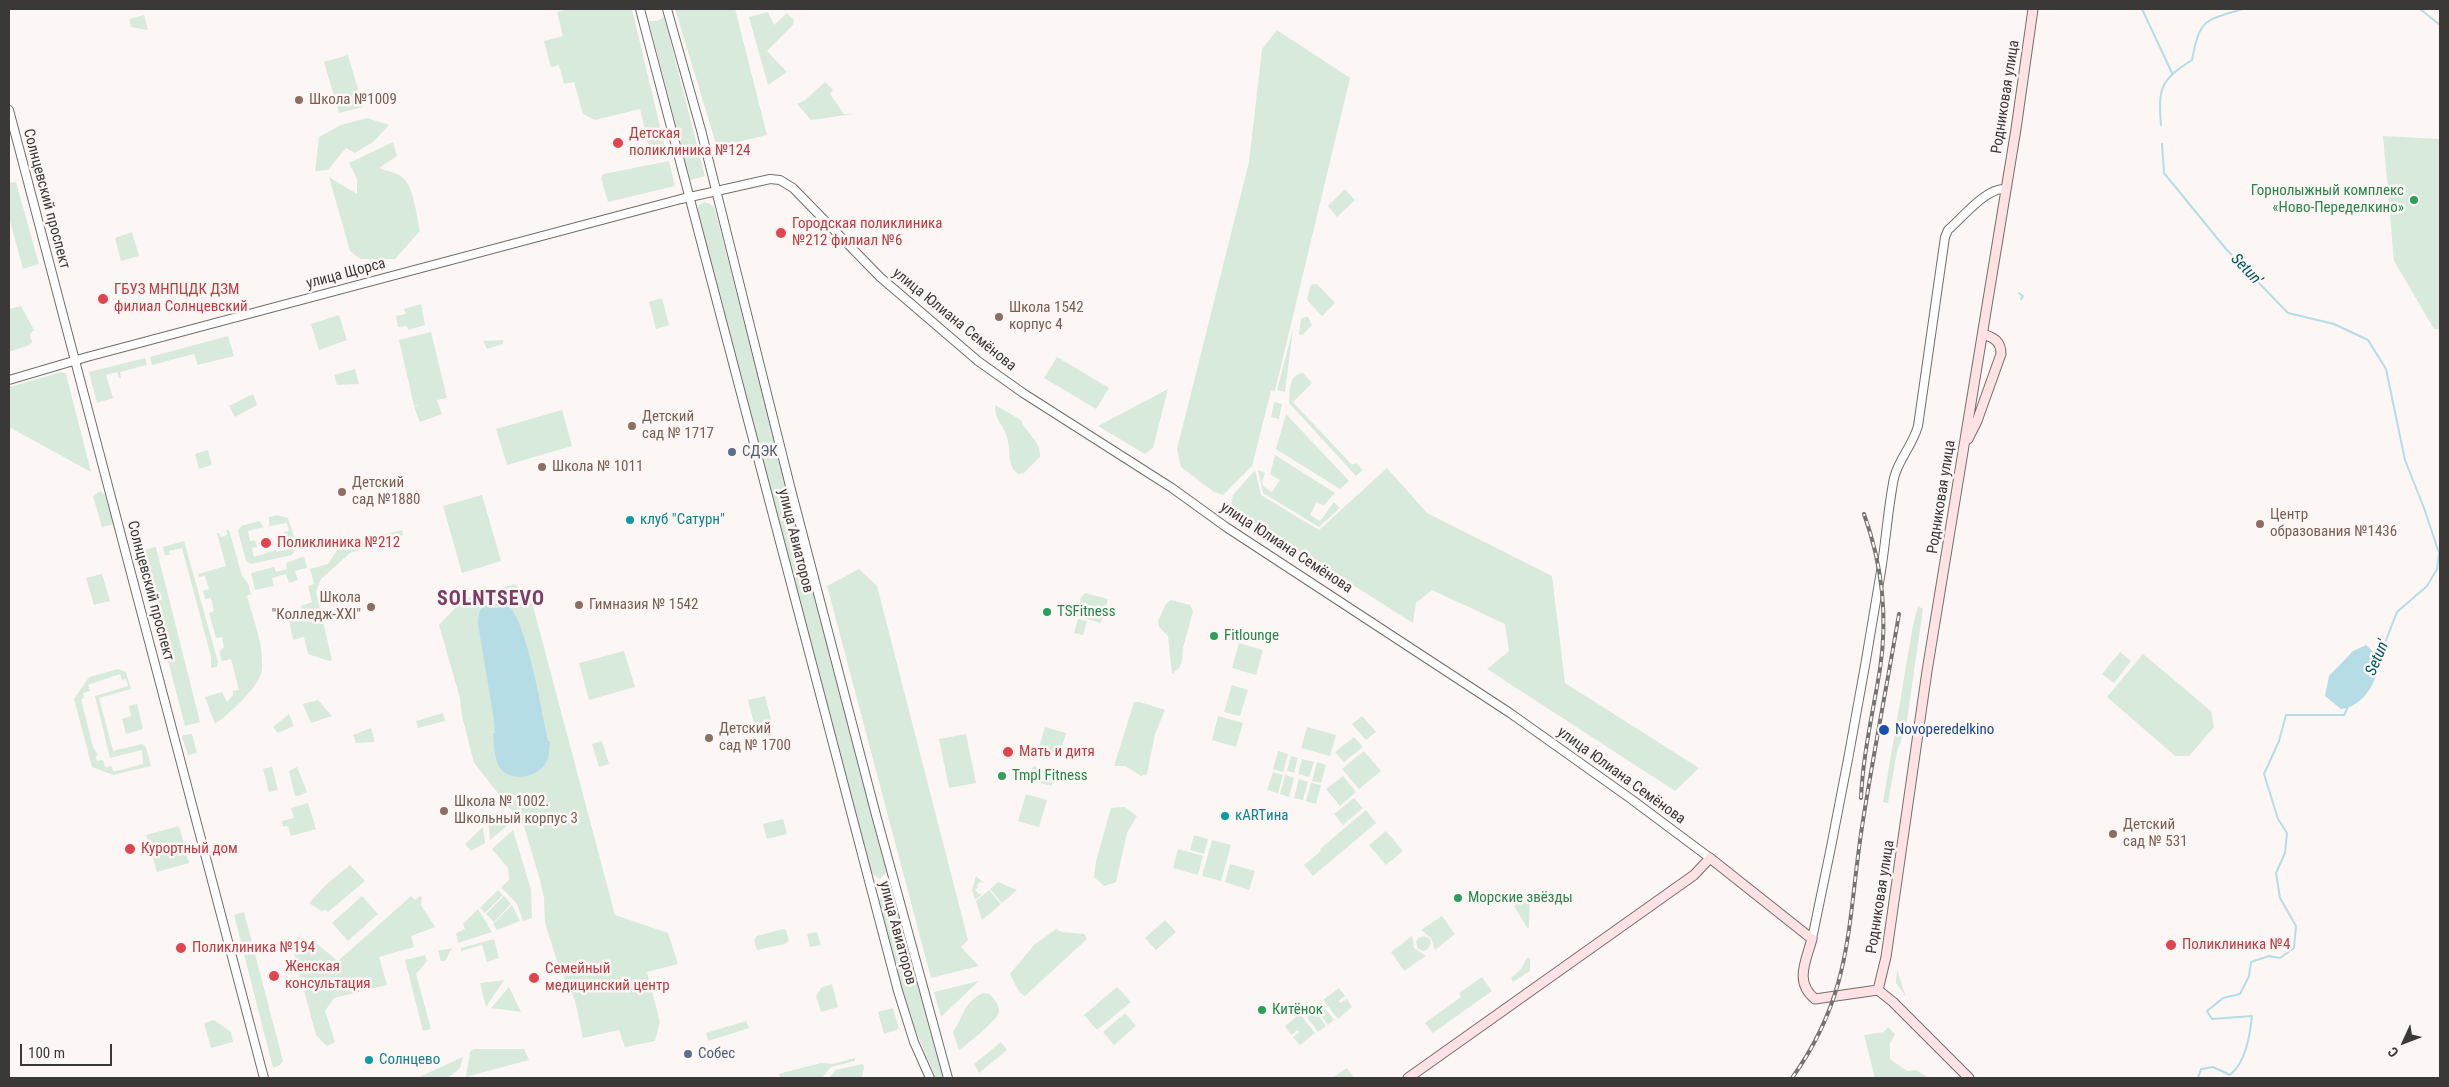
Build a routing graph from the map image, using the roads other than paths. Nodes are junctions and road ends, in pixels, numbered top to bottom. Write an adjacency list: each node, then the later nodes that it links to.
1 (640, 9): 7 (street, улица Авиаторов)
2 (667, 9): 6 (street, улица Авиаторов)
3 (2032, 9): 5 (main road, Родниковая улица)
4 (9, 110): 9 (street, Солнцевский проспект)
5 (2005, 189): 8 (main road, Родниковая улица); 13 (street)
6 (716, 190): 7 (street, улица Юлиана Семёнова); 12 (street, улица Юлиана Семёнова); 17 (street, улица Авиаторов)
7 (690, 197): 9 (street, улица Щорса); 16 (street, улица Авиаторов)
8 (1984, 334): 11 (main road, Родниковая улица); 11 (main road)
9 (74, 362): 10 (street, улица Щорса); 15 (street, Солнцевский проспект)
10 (9, 380)
11 (1964, 449): 14 (main road, Родниковая улица)
12 (1710, 858): 13 (main road, улица Юлиана Семёнова); 18 (main road)
13 (1812, 939): 14 (main road)
14 (1878, 990): 19 (main road)
15 (264, 1078)
16 (930, 1078)
17 (948, 1078)
18 (1408, 1078)
19 (1969, 1078)

